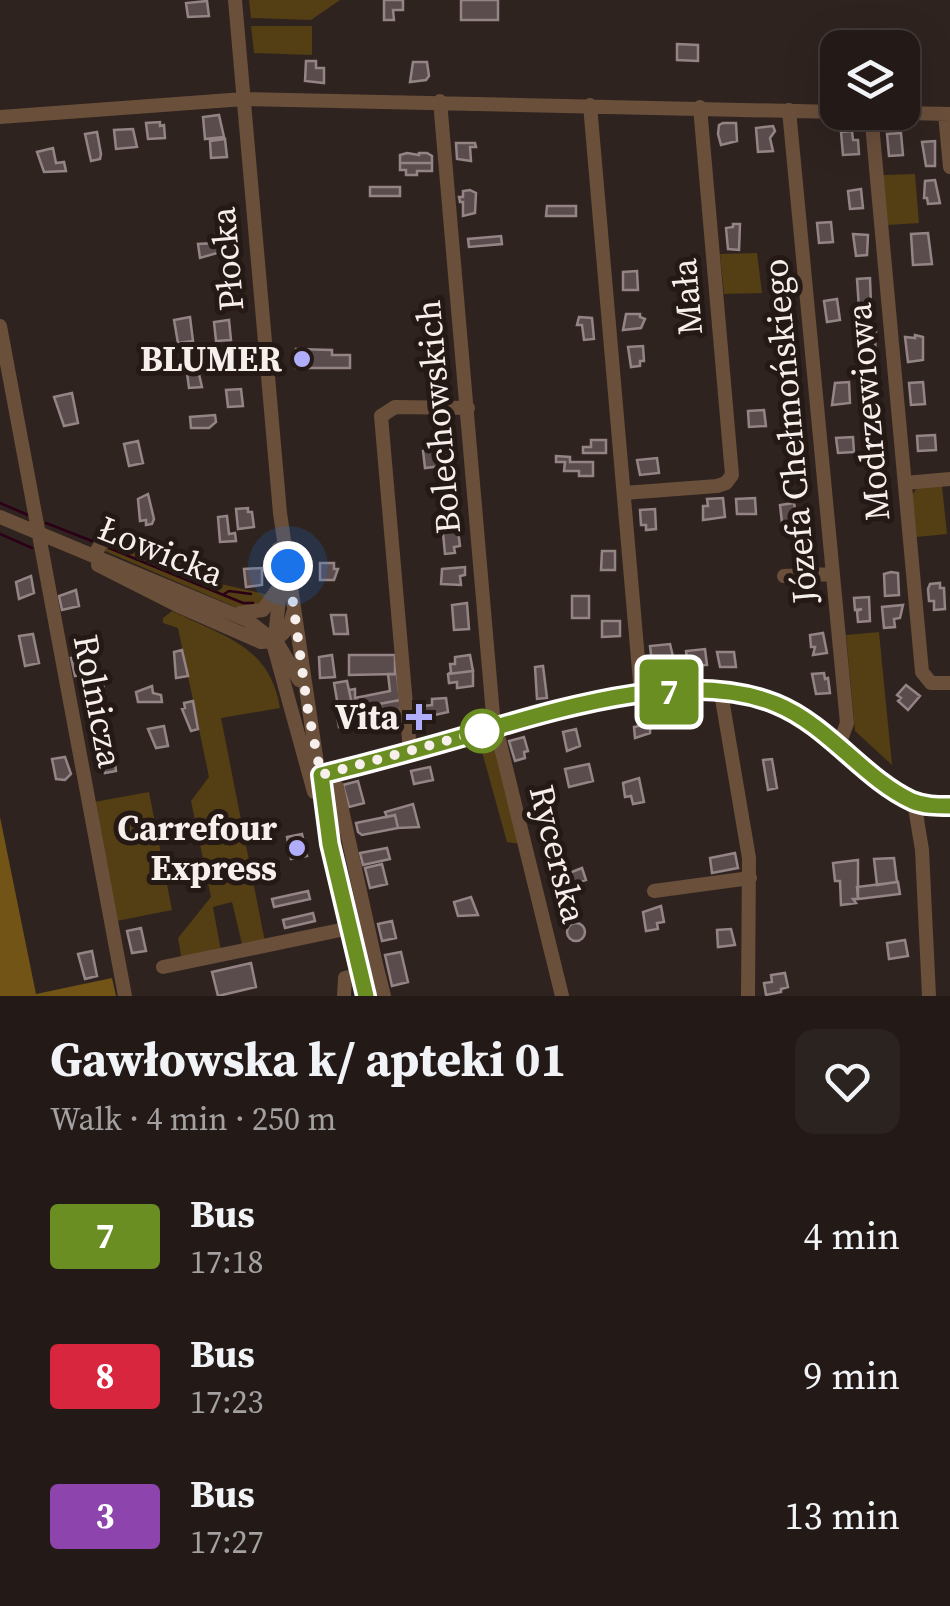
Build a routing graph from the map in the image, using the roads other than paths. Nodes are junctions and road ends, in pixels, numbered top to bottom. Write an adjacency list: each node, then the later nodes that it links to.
1 (235, 0): 2 (street, Płocka)
2 (244, 99): 3 (street); 10 (street); 18 (street, Płocka)
3 (440, 101): 4 (street); 14 (street, Bolechowskich)
4 (590, 105): 5 (street); 17 (street)
5 (700, 107): 6 (street); 17 (street, Mała)
6 (789, 110): 7 (street); 24 (street, Józefa Chełmońskiego)
7 (820, 111)
8 (920, 114): 9 (street)
9 (948, 114): 12 (street)
10 (0, 117)
11 (873, 130): 16 (street, Modrzewiowa)
12 (950, 167)
13 (0, 326): 20 (street, Rolnicza)
14 (468, 408): 36 (street, Bolechowskich); 38 (street)
15 (950, 479): 16 (street)
16 (905, 483): 32 (street, Modrzewiowa)
17 (624, 493): 34 (street)
18 (280, 513): 26 (street, Płocka); 27 (street, Płocka)
19 (0, 517): 20 (street, Łowicka)
20 (38, 534): 21 (street, Łowicka); 55 (street, Rolnicza)
21 (72, 549): 22 (street, Łowicka); 29 (street, Łowicka)
22 (94, 555): 23 (street); 28 (street, Łowicka)
23 (206, 574)
24 (833, 574): 25 (street); 37 (street, Józefa Chełmońskiego)
25 (784, 576)
26 (279, 585): 28 (street, Łowicka); 30 (street, Płocka)
27 (294, 604): 30 (street); 35 (street, Płocka)
28 (227, 610): 30 (street, Łowicka)
29 (240, 634): 30 (street, Łowicka); 31 (street, Łowicka)
30 (274, 640): 31 (street, Płocka); 35 (street, Łowicka)
31 (279, 667): 39 (street, Płocka)
32 (950, 683)
33 (721, 692): 34 (street); 37 (street); 49 (street)
34 (641, 694): 36 (street)
35 (307, 705): 40 (street, Płocka)
36 (496, 727): 38 (street); 59 (street, Rycerska)
37 (840, 744): 43 (street)
38 (410, 752): 40 (street)
39 (304, 754): 40 (street); 42 (street, Płocka)
40 (321, 775): 42 (street); 46 (street, Płocka)
41 (337, 787): 45 (street)
42 (315, 793): 47 (street, Płocka)
43 (914, 802): 44 (street); 61 (street)
44 (950, 806)
45 (344, 820): 46 (street); 48 (street)
46 (329, 824): 47 (street, Płocka)
47 (331, 850): 48 (street); 51 (street, Płocka)
48 (351, 850): 52 (street)
49 (750, 878): 50 (street); 60 (street)
50 (654, 892)
51 (350, 928): 53 (street); 54 (street, Płocka)
52 (376, 964): 54 (street); 58 (street)
53 (163, 968)
54 (360, 971): 56 (street); 57 (street, Płocka)
55 (125, 996)
56 (344, 996)
57 (366, 996)
58 (384, 996)
59 (562, 996)
60 (748, 996)
61 (929, 996)

